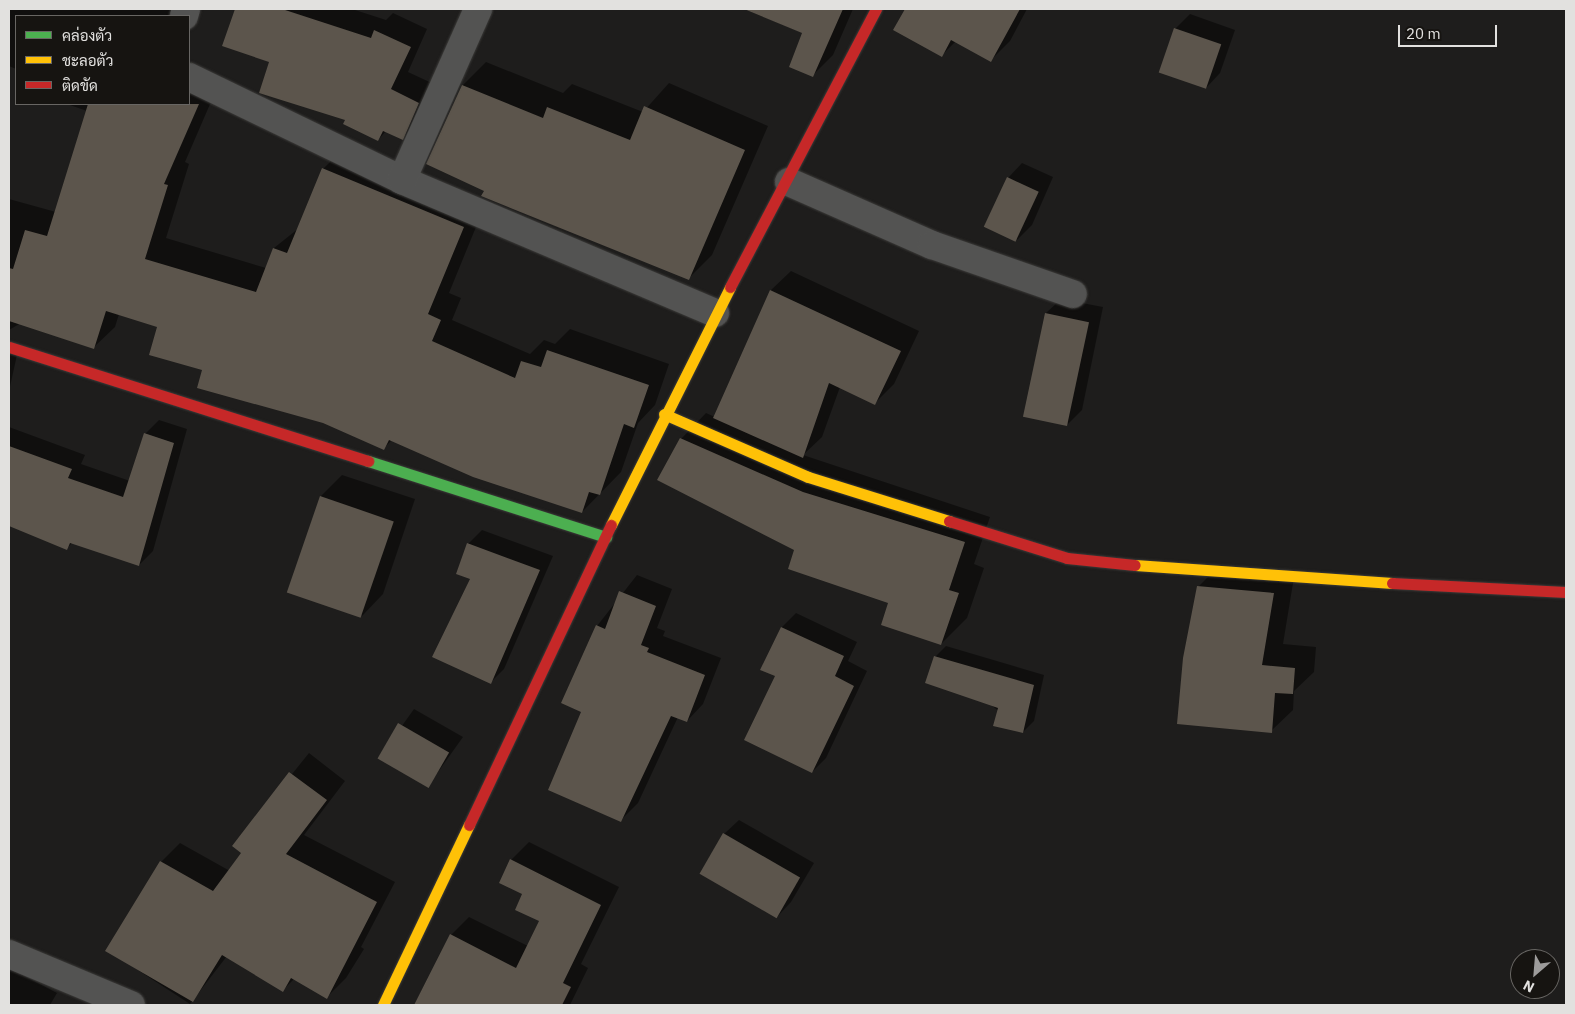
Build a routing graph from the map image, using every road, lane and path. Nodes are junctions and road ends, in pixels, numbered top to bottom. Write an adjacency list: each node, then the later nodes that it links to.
1 (478, 9): 4 (street)
2 (876, 9): 5 (street)
3 (190, 77): 4 (street)
4 (402, 180): 7 (street)
5 (789, 182): 6 (street); 7 (street)
6 (1073, 294)
7 (715, 313): 9 (street)
8 (9, 347): 10 (street)
9 (664, 414): 10 (street); 11 (street)
10 (606, 536): 14 (street)
11 (1566, 592)
12 (9, 954): 13 (street)
13 (130, 1005)
14 (383, 1005)

